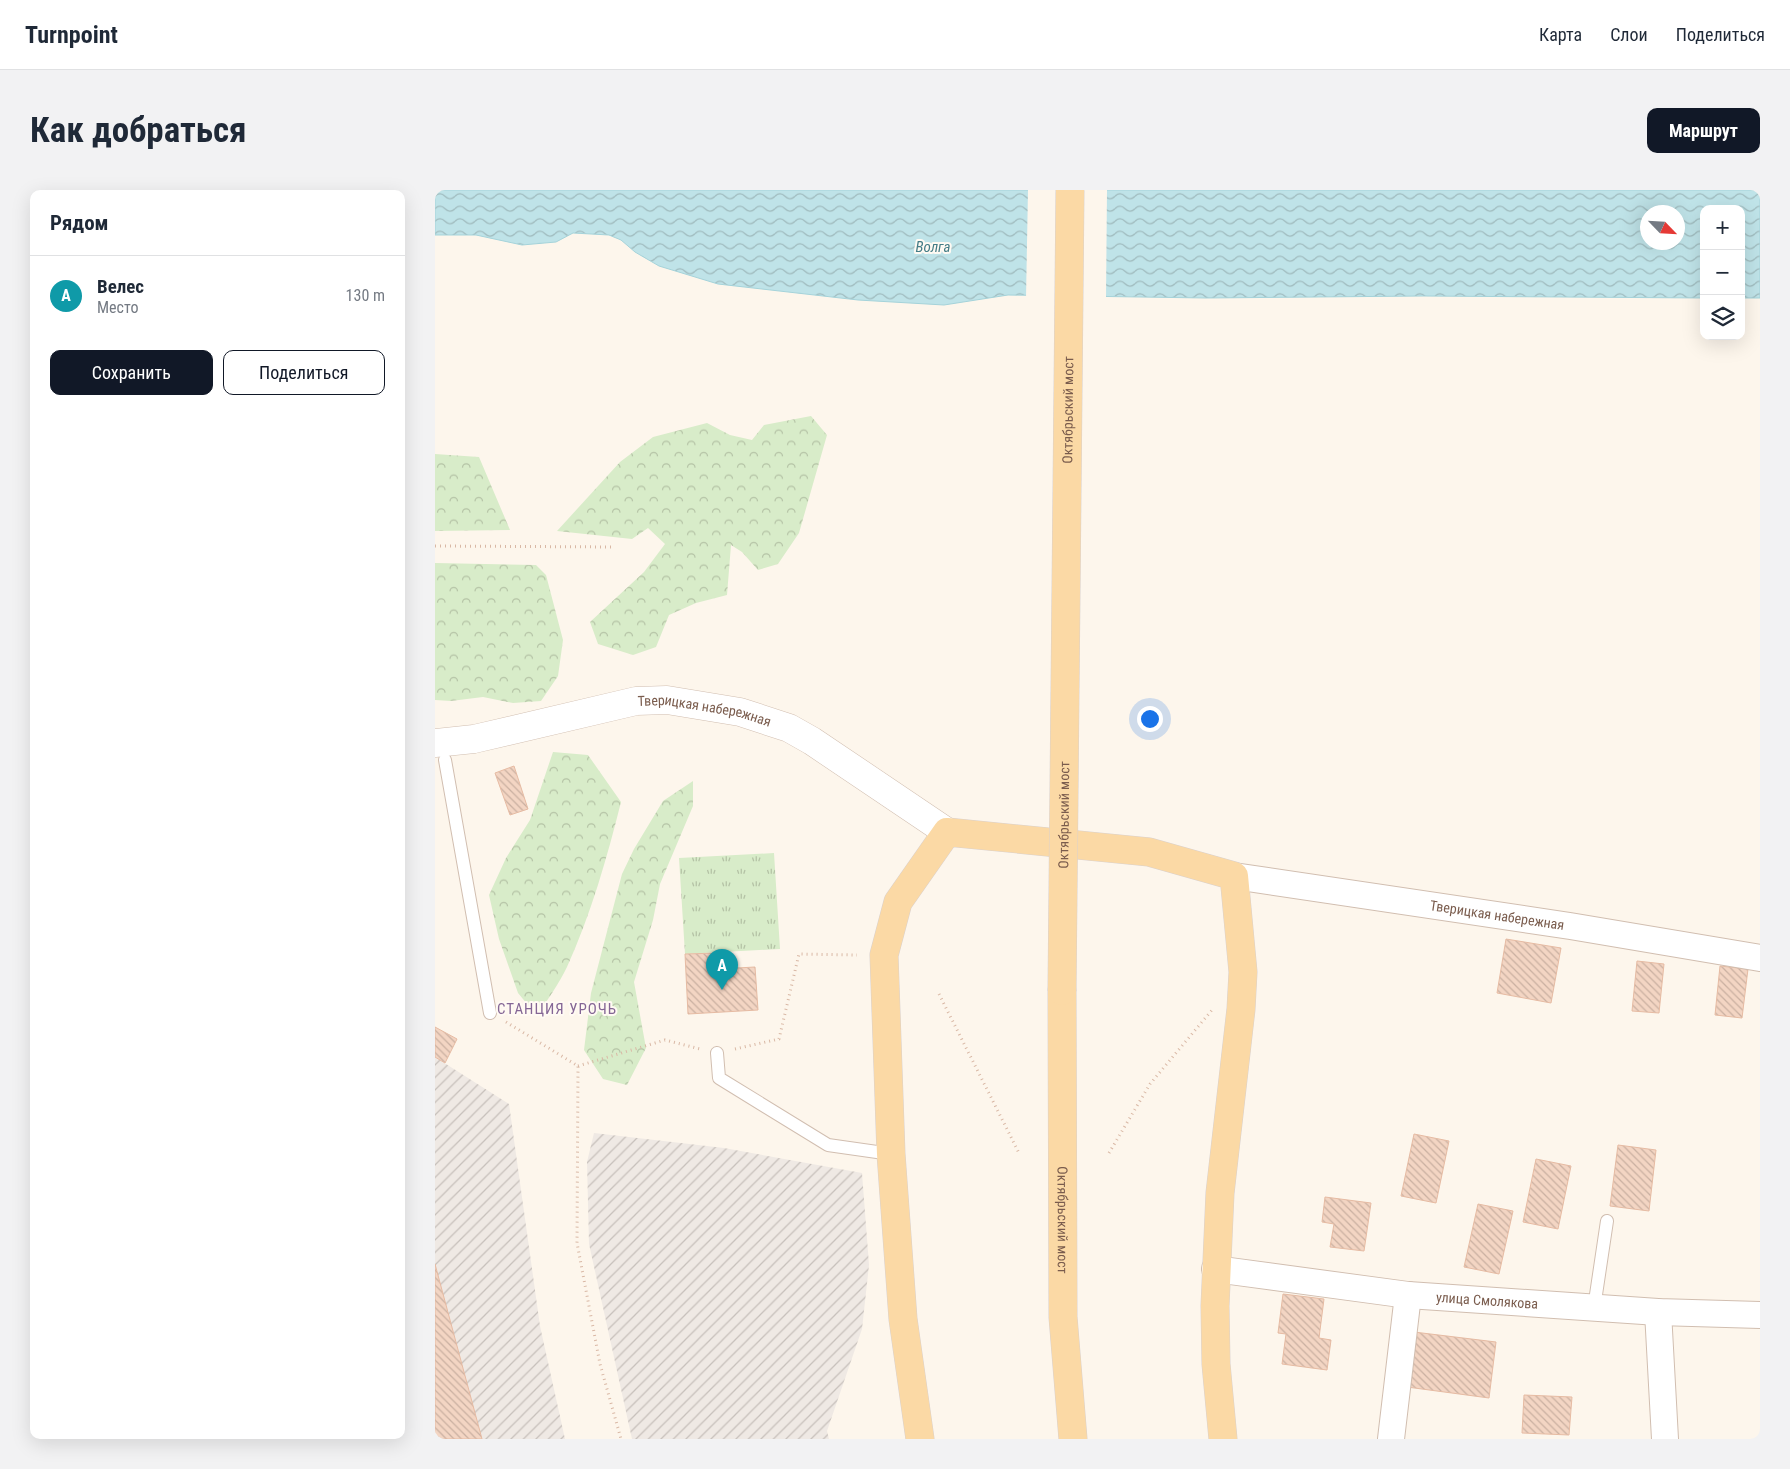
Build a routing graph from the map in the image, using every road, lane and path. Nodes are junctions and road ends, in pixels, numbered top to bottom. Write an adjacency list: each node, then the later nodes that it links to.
1 (1071, 190): 25 (main road, Октябрьский мост, bridge)
2 (435, 546): 3 (path)
3 (615, 547)
4 (440, 751): 5 (street, Тверицкая набережная); 11 (lane)
5 (947, 832): 6 (main road); 7 (main road)
6 (1234, 876): 8 (street, Тверицкая набережная); 18 (main road)
7 (884, 955): 12 (path); 16 (main road)
8 (1760, 958)
9 (939, 994): 14 (path)
10 (1218, 1003): 15 (path)
11 (490, 1013): 13 (path)
12 (717, 1053): 13 (path); 16 (lane)
13 (578, 1066): 23 (path)
14 (1019, 1153)
15 (1109, 1153)
16 (891, 1154): 24 (main road)
17 (1607, 1221): 20 (lane)
18 (1215, 1270): 19 (street, улица Смолякова); 26 (main road)
19 (1408, 1295): 20 (street, улица Смолякова); 27 (street)
20 (1594, 1308): 21 (street, улица Смолякова)
21 (1658, 1312): 22 (street, улица Смолякова); 28 (street)
22 (1760, 1315)
23 (621, 1439)
24 (920, 1439)
25 (1073, 1439)
26 (1223, 1439)
27 (1391, 1439)
28 (1665, 1439)

